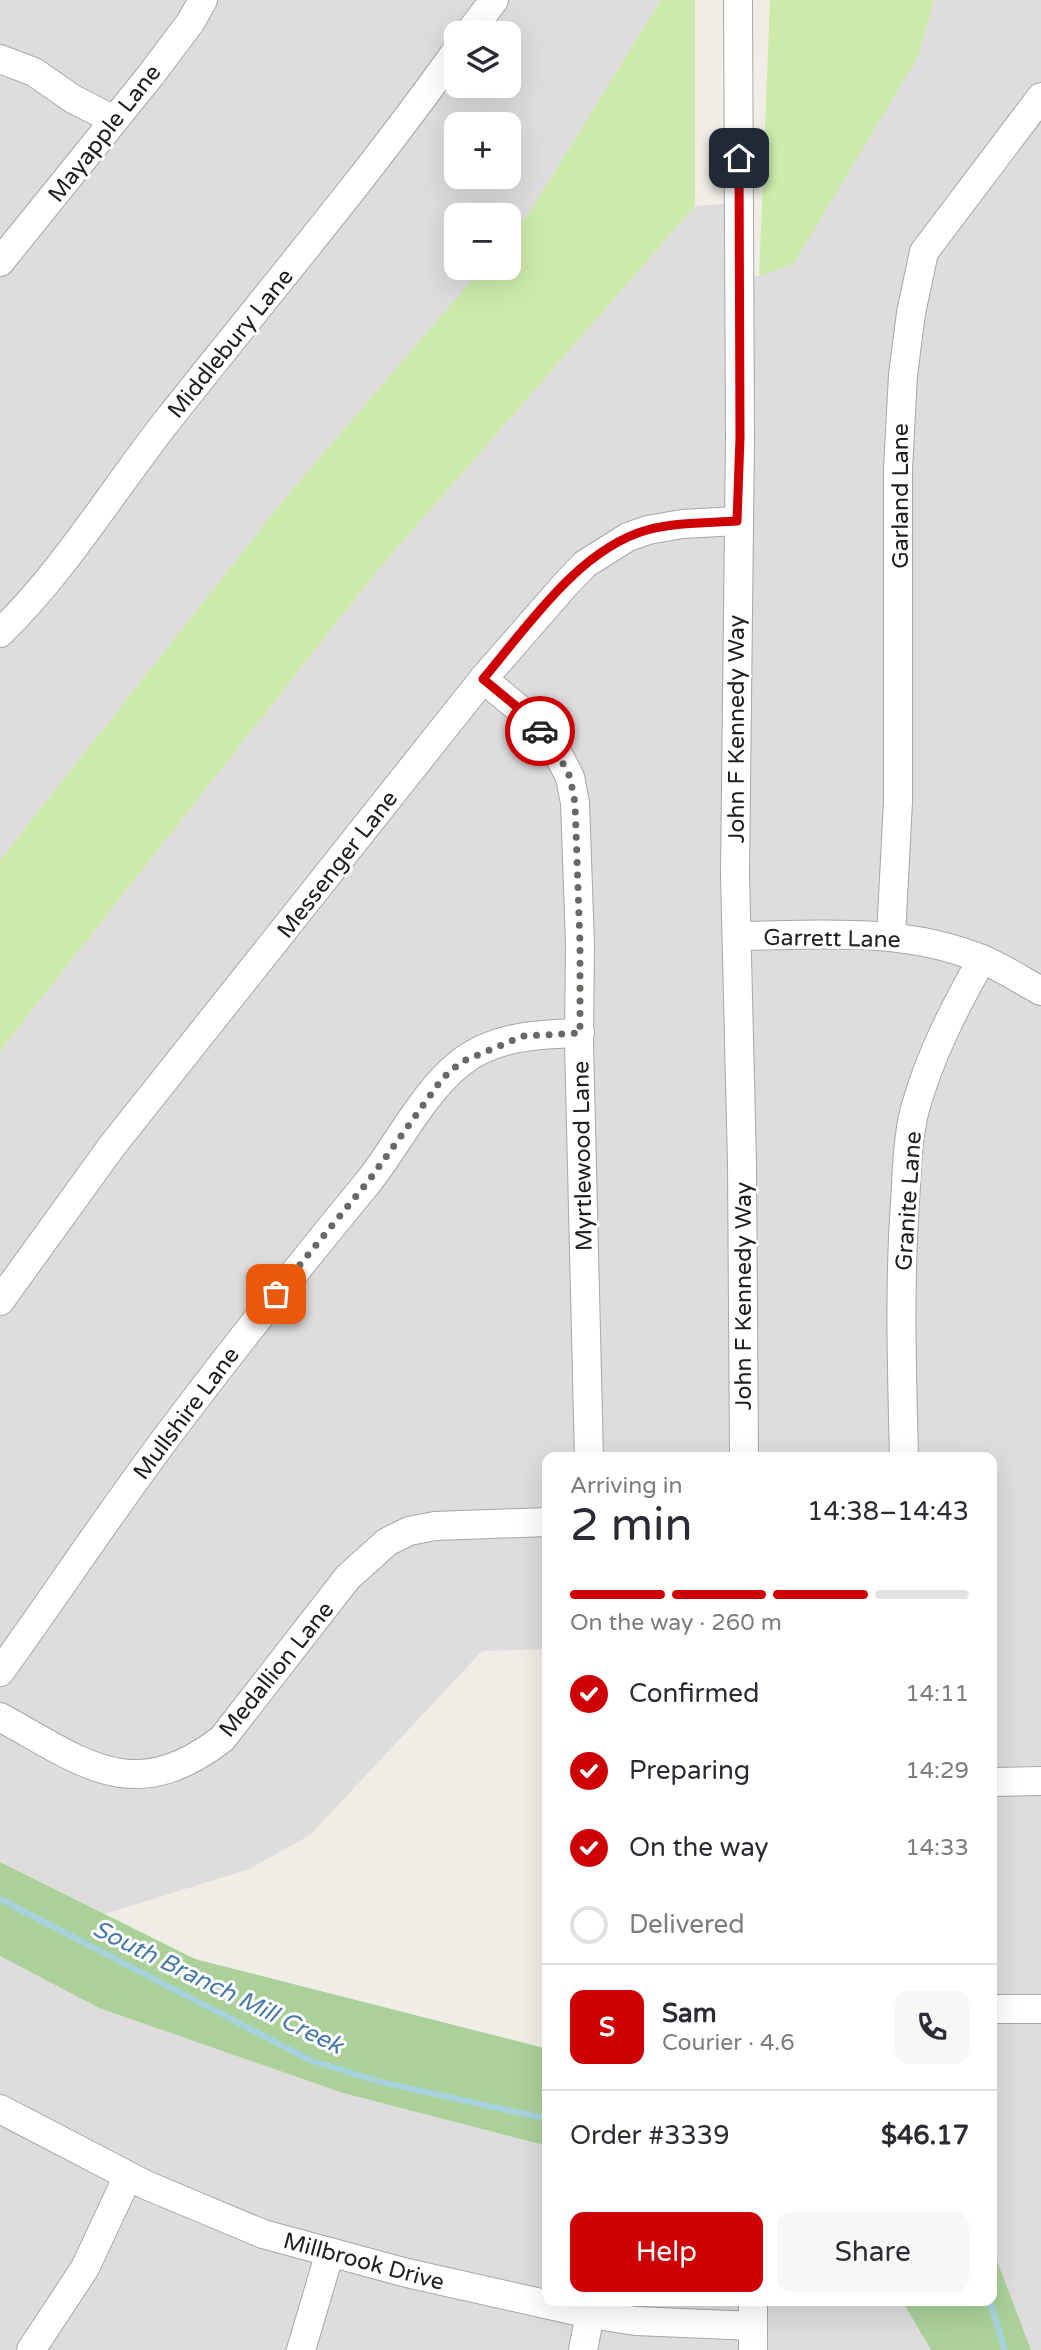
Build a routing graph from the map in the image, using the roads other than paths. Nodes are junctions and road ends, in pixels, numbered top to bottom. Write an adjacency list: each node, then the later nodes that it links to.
1 (203, 0): 8 (street, Mayapple Lane)
2 (494, 0): 4 (street)
3 (738, 0): 10 (street, John F Kennedy Way)
4 (478, 21)
5 (0, 59): 8 (street)
6 (444, 68): 11 (street, Middlebury Lane)
7 (1041, 97): 14 (street, Garland Lane)
8 (114, 120): 9 (street, Mayapple Lane)
9 (0, 262)
10 (737, 521): 12 (street, Messenger Lane); 13 (street, John F Kennedy Way)
11 (0, 633)
12 (483, 679): 17 (street, Myrtlewood Lane); 18 (street, Messenger Lane)
13 (738, 936): 14 (street, Garrett Lane); 20 (street, John F Kennedy Way)
14 (891, 936): 15 (street, Garrett Lane)
15 (982, 959): 16 (street, Garrett Lane); 21 (street, Granite Lane)
16 (1041, 991)
17 (580, 1033): 19 (street, Myrtlewood Lane); 23 (street, Mullshire Lane)
18 (0, 1301)
19 (589, 1452)
20 (744, 1452)
21 (904, 1452)
22 (542, 1522): 24 (street, Medallion Lane)
23 (0, 1672)
24 (0, 1717)
25 (1041, 1781): 26 (street)
26 (997, 1782)
27 (997, 2009): 28 (street)
28 (1041, 2009)
29 (0, 2109): 30 (street, Millbrook Drive)
30 (128, 2176): 31 (street, Millbrook Drive); 36 (street)
31 (330, 2252): 32 (street, Millbrook Drive); 37 (street)
32 (542, 2303)
33 (554, 2306): 34 (street, Millbrook Drive)
34 (590, 2314): 35 (street, Millbrook Drive); 38 (street)
35 (753, 2326)
36 (31, 2350)
37 (300, 2350)
38 (583, 2350)

